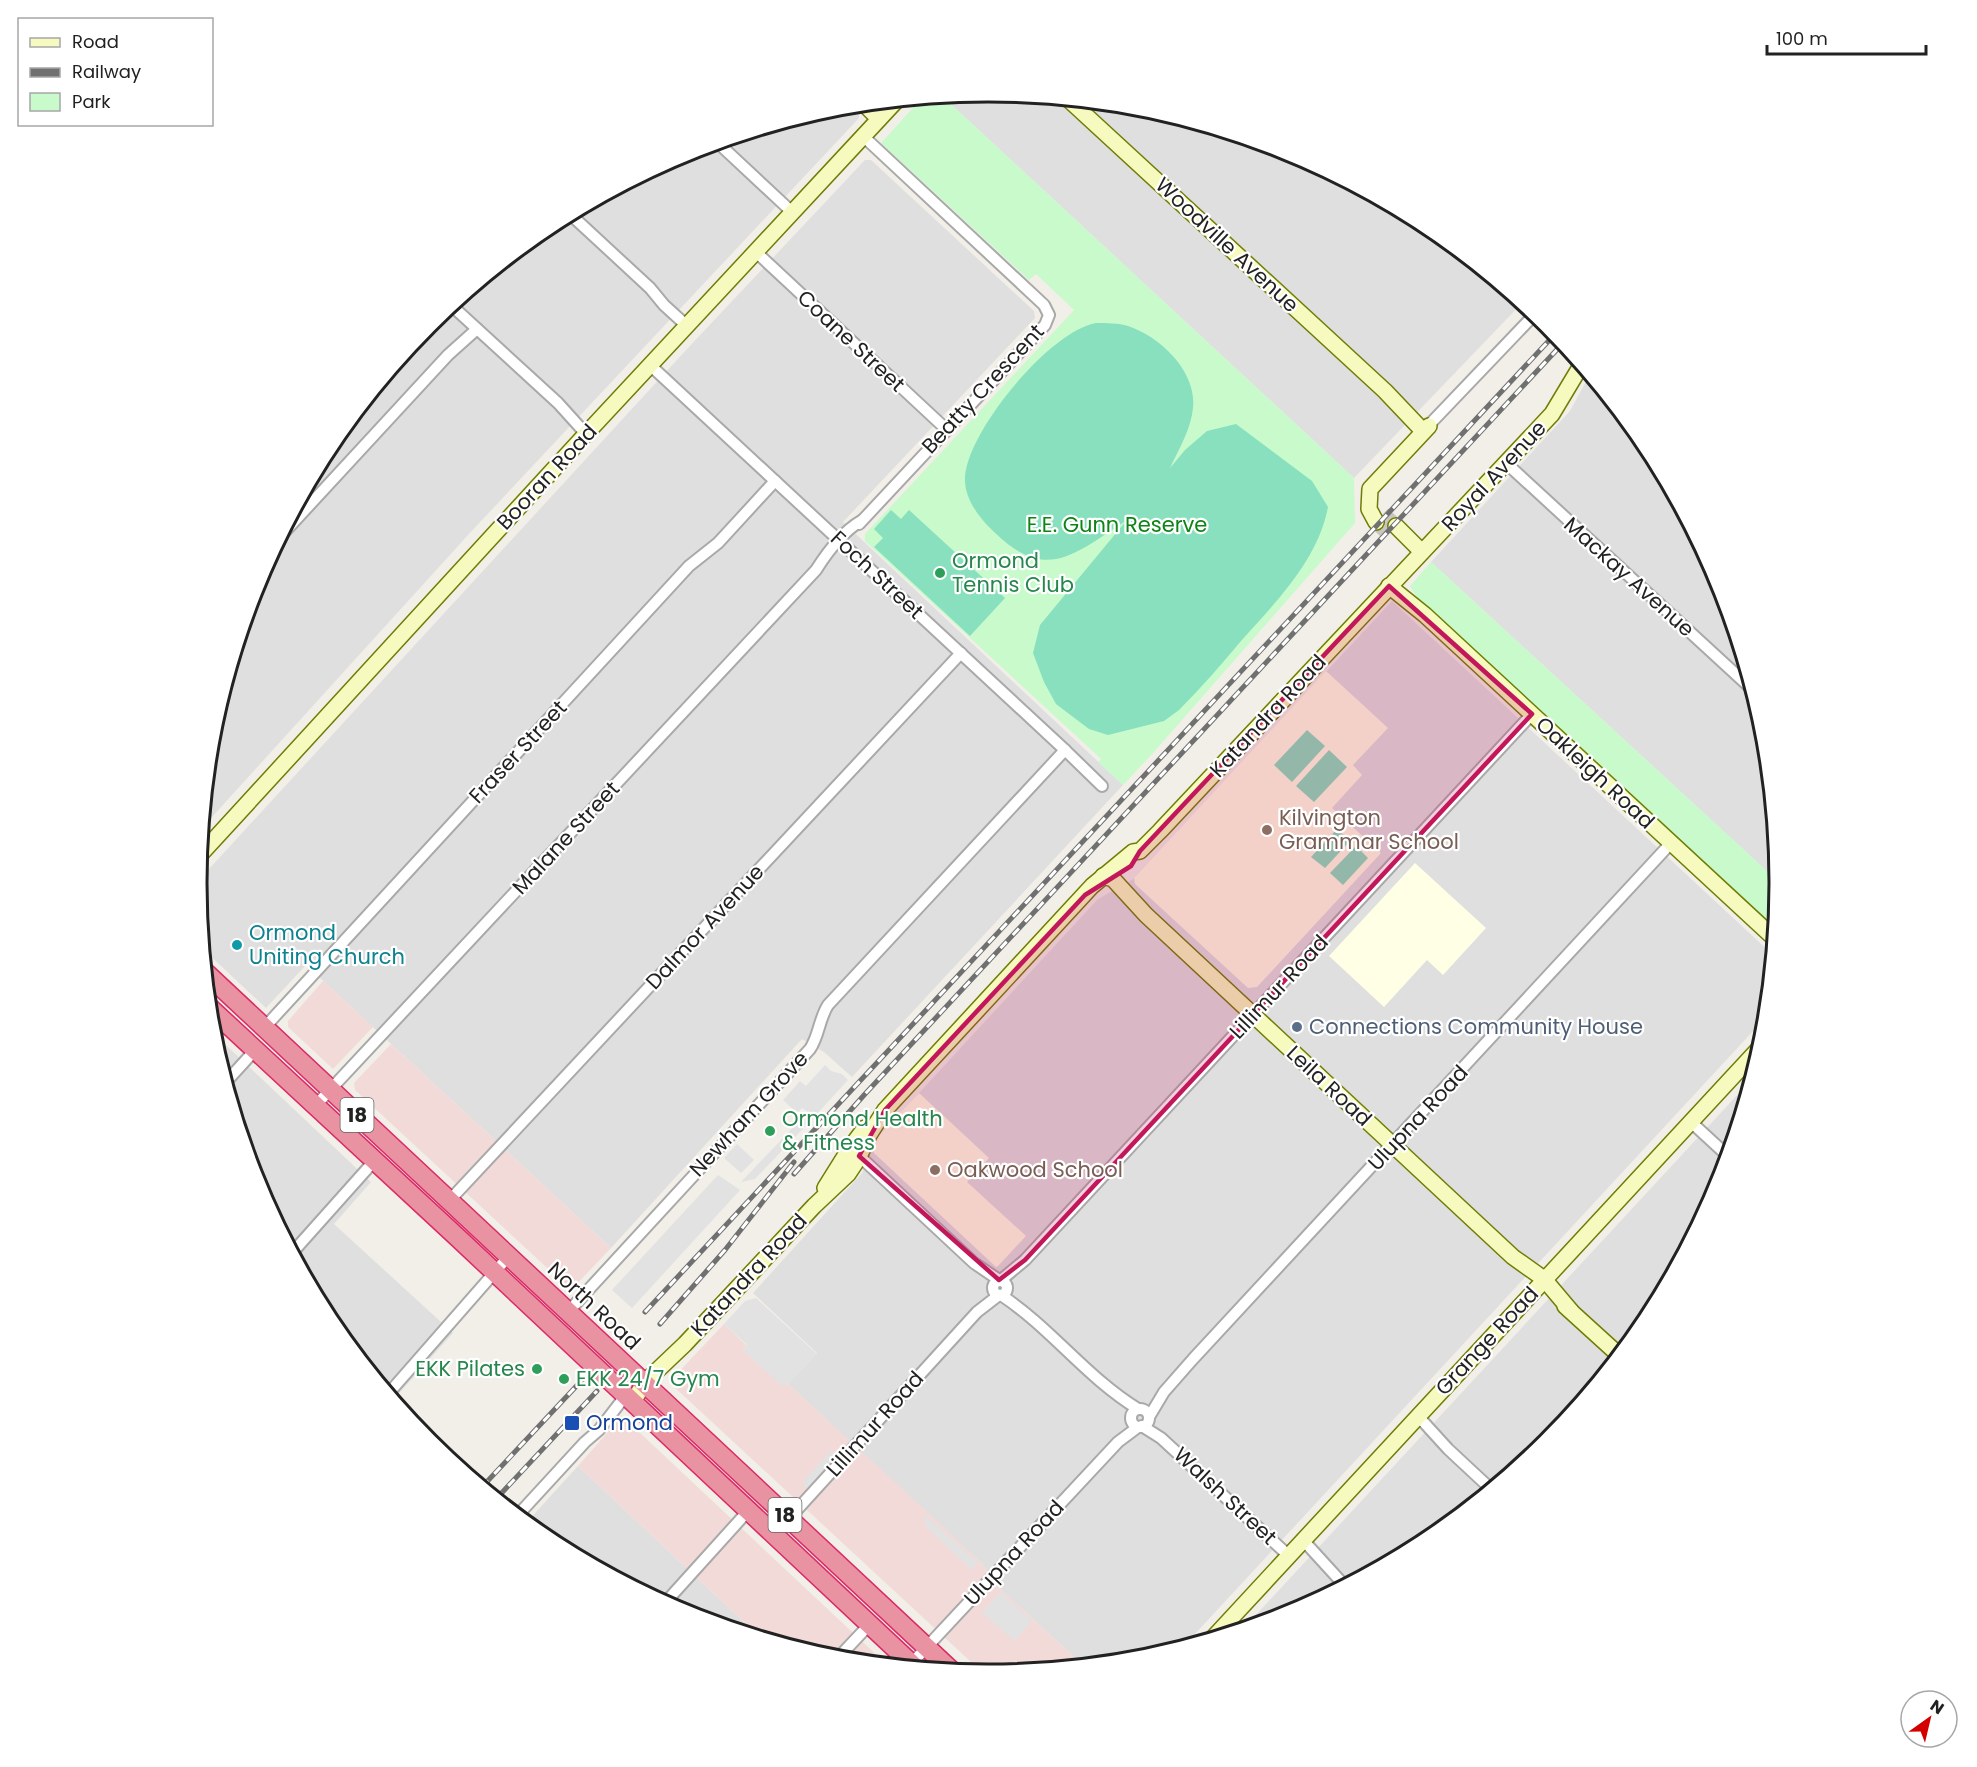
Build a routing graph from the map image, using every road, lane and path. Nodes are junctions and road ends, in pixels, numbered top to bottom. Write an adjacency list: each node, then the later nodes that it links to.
1 (1077, 108): 17 (street, Woodville Avenue)
2 (889, 109): 5 (street, Booran Road)
3 (878, 110): 5 (street)
4 (874, 111): 5 (street)
5 (882, 116): 6 (street, Booran Road)
6 (863, 136): 8 (street, Booran Road); 18 (street, Beatty Crescent)
7 (723, 148): 8 (street)
8 (792, 212): 10 (street, Booran Road)
9 (577, 220): 13 (street)
10 (756, 252): 13 (street, Booran Road); 18 (street, Coane Street)
11 (457, 311): 14 (street)
12 (1529, 320): 17 (street)
13 (689, 323): 15 (street, Booran Road)
14 (474, 326): 19 (street); 22 (street)
15 (650, 365): 19 (street, Booran Road); 21 (street, Foch Street)
16 (1578, 371): 20 (street, Royal Avenue)
17 (1426, 428): 23 (street)
18 (946, 429): 25 (street, Beatty Crescent)
19 (589, 431): 34 (street, Booran Road)
20 (1506, 463): 26 (street, Royal Avenue); 29 (street, Mackay Avenue)
21 (775, 481): 25 (street, Foch Street); 40 (street, Fraser Street)
22 (300, 515)
23 (1379, 518)
24 (1393, 530): 26 (street)
25 (841, 542): 28 (street, Foch Street); 44 (street, Malane Street)
26 (1419, 555): 27 (street, Royal Avenue)
27 (1392, 583): 30 (street, Oakleigh Road); 35 (street, Katandra Road)
28 (961, 653): 31 (street, Foch Street); 51 (street, Dalmor Avenue)
29 (1743, 680)
30 (1532, 714): 33 (street, Oakleigh Road); 38 (street, Lillimur Road)
31 (1065, 750): 32 (street, Foch Street); 57 (street, Newham Grove)
32 (1102, 786)
33 (1671, 843): 36 (street, Oakleigh Road); 47 (street, Ulupna Road)
34 (208, 846)
35 (1107, 879): 38 (street, Leila Road); 49 (street, Katandra Road)
36 (1768, 933)
37 (213, 980): 40 (highway, North Road / 18)
38 (1253, 1015): 47 (street, Leila Road); 56 (street, Lillimur Road)
39 (219, 1016): 41 (highway, North Road / 18)
40 (264, 1028): 44 (highway, North Road / 18)
41 (256, 1049): 43 (street); 45 (highway, North Road / 18)
42 (1750, 1058): 46 (street, Grange Road)
43 (232, 1076)
44 (330, 1090): 45 (street, Malane Street); 51 (highway, North Road / 18)
45 (316, 1105): 50 (highway, North Road / 18)
46 (1690, 1122): 48 (street); 55 (street, Grange Road)
47 (1392, 1145): 55 (street, Leila Road); 62 (street, Ulupna Road)
48 (1723, 1151)
49 (854, 1152): 56 (street, Walsh Street); 59 (street, Katandra Road)
50 (375, 1160): 52 (street); 54 (highway, North Road / 18)
51 (449, 1201): 53 (highway, North Road / 18)
52 (298, 1247)
53 (508, 1257): 54 (street); 57 (highway, North Road / 18)
54 (495, 1273): 60 (street); 61 (highway, North Road / 18)
55 (1541, 1283): 58 (street, Leila Road); 63 (street, Grange Road)
56 (1000, 1288): 62 (street, Walsh Street); 67 (street, Lillimur Road)
57 (568, 1312): 59 (highway, North Road / 18)
58 (1615, 1351)
59 (648, 1387): 61 (street, Katandra Road); 67 (highway, North Road / 18)
60 (393, 1389)
61 (629, 1399): 65 (street); 66 (highway, North Road / 18)
62 (1140, 1418): 69 (street, Walsh Street); 74 (street, Ulupna Road)
63 (1415, 1419): 64 (street); 69 (street, Grange Road)
64 (1487, 1485)
65 (522, 1510)
66 (748, 1511): 68 (highway, North Road / 18); 71 (street)
67 (789, 1519): 68 (street, Lillimur Road); 74 (highway, North Road / 18)
68 (774, 1535): 72 (highway, North Road / 18)
69 (1296, 1547): 70 (street, Walsh Street); 73 (street, Grange Road)
70 (1340, 1581)
71 (670, 1597)
72 (869, 1624): 75 (street); 76 (highway, North Road / 18)
73 (1221, 1630)
74 (926, 1647): 77 (street, Ulupna Road); 78 (highway, North Road / 18)
75 (844, 1651)
76 (908, 1660)
77 (917, 1661)
78 (944, 1663)

